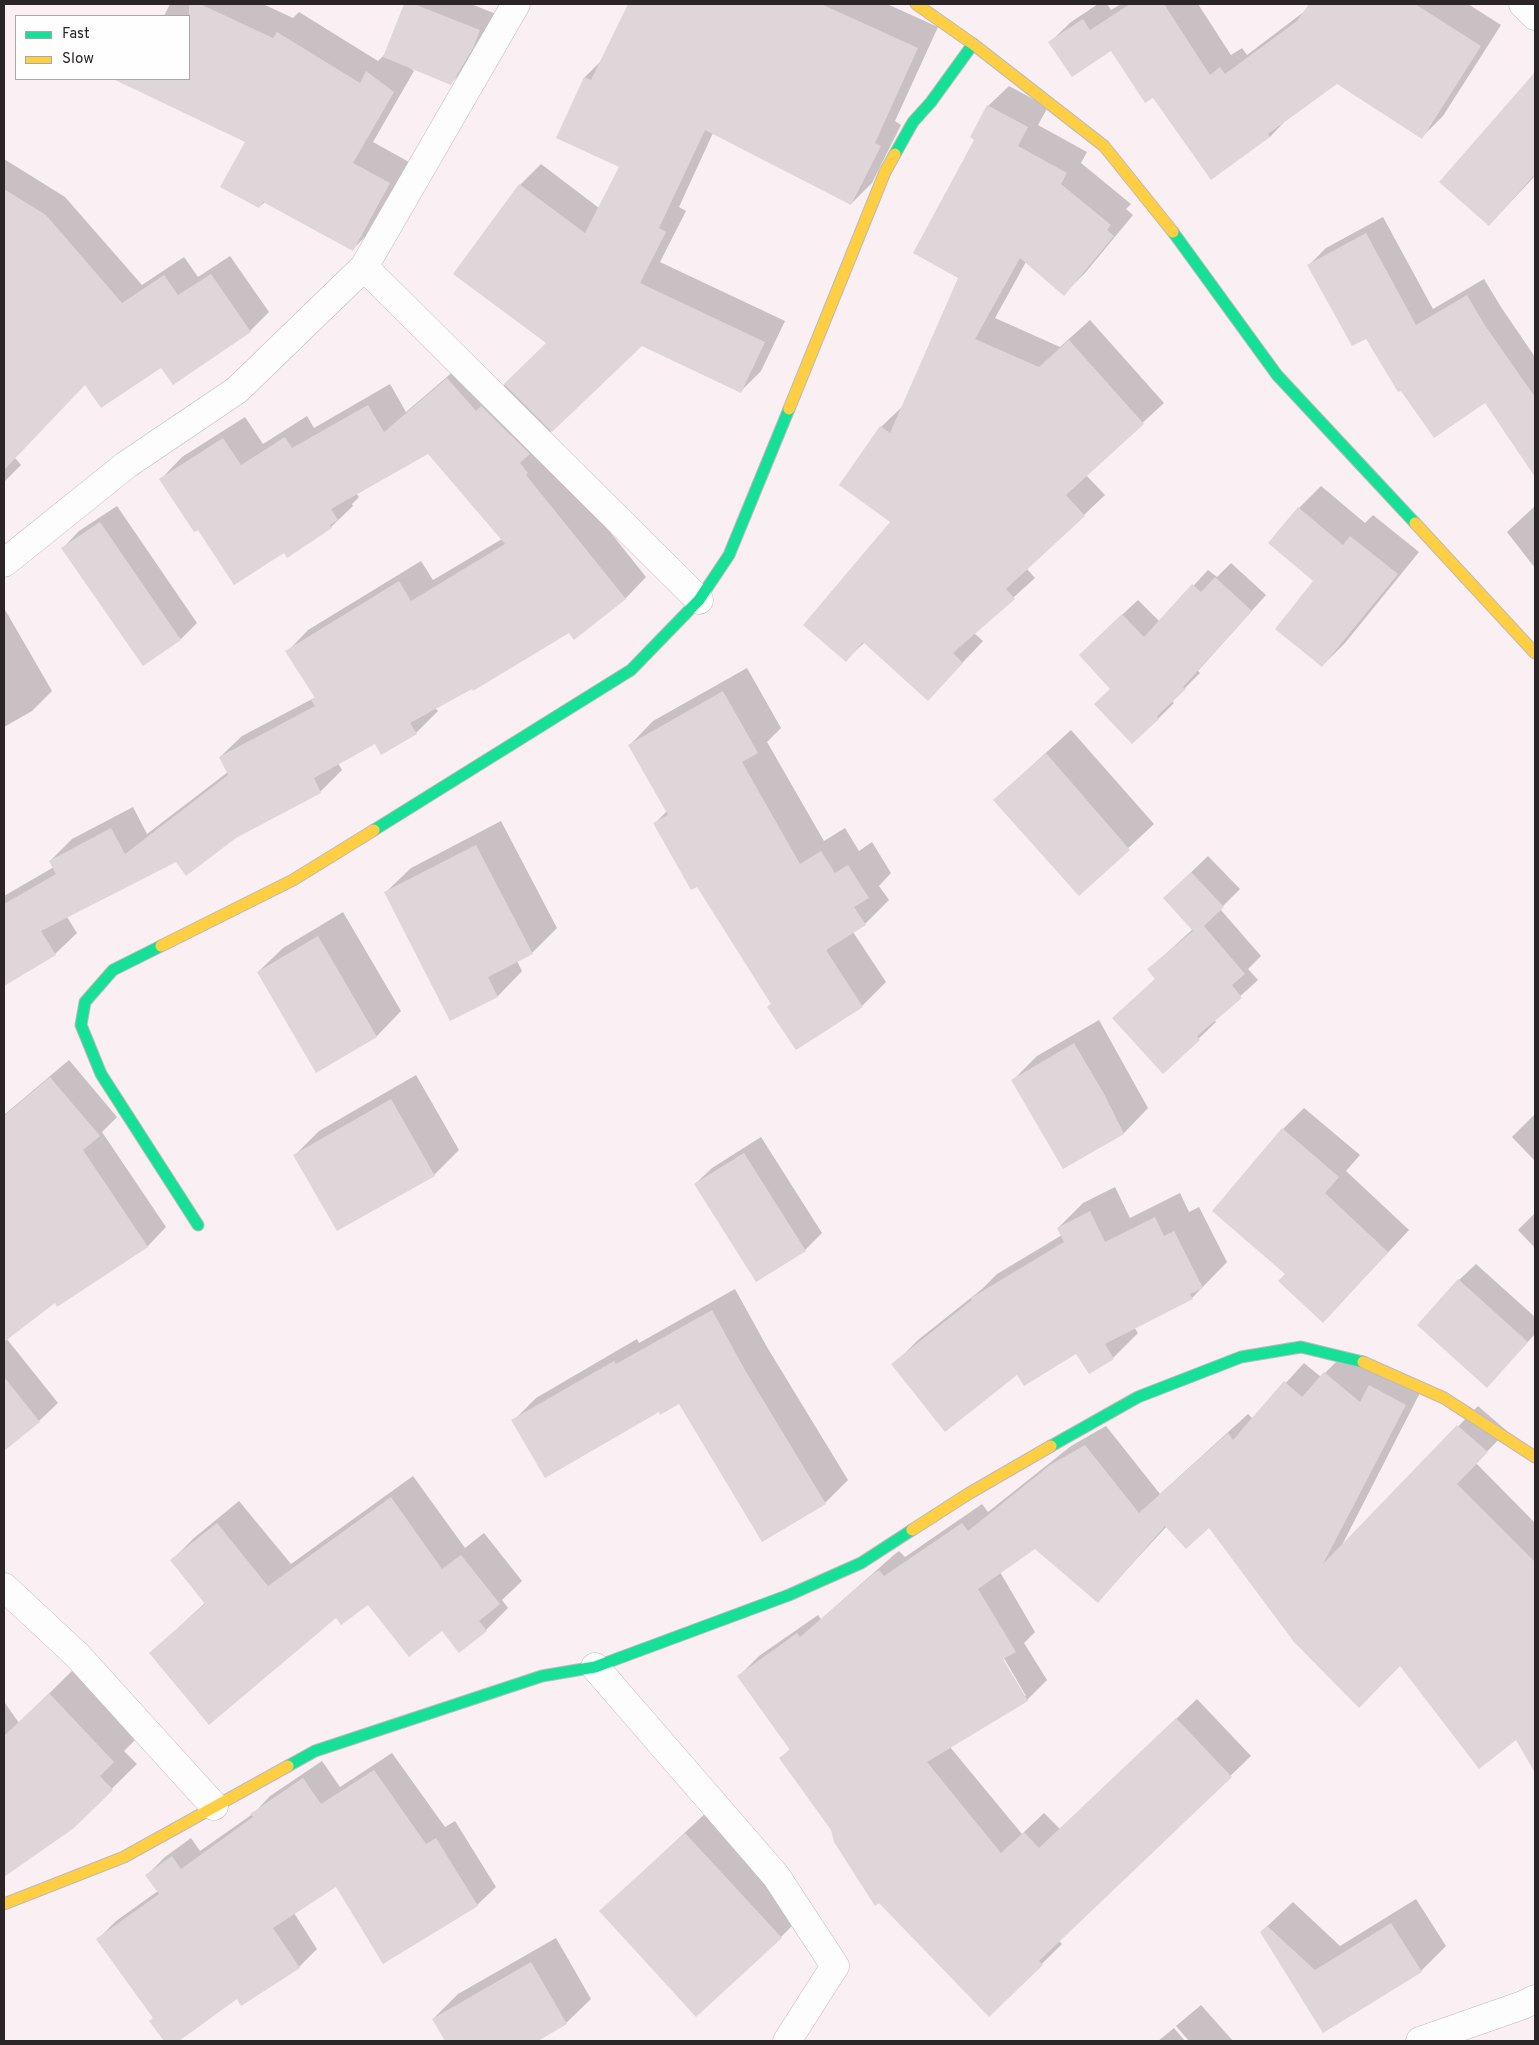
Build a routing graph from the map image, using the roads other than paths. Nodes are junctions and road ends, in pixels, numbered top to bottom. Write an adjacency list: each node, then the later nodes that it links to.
1 (516, 4): 6 (street)
2 (916, 4): 5 (street)
3 (1523, 4): 4 (street)
4 (1535, 16)
5 (973, 44): 8 (street); 9 (street)
6 (364, 268): 7 (street); 8 (street)
7 (4, 563)
8 (699, 600): 10 (street)
9 (1535, 653)
10 (198, 1225)
11 (1535, 1457): 13 (street)
12 (4, 1587): 14 (street)
13 (595, 1667): 14 (street); 17 (street)
14 (214, 1806): 15 (street)
15 (4, 1904)
16 (1535, 1999): 18 (street)
17 (787, 2041)
18 (1420, 2041)

